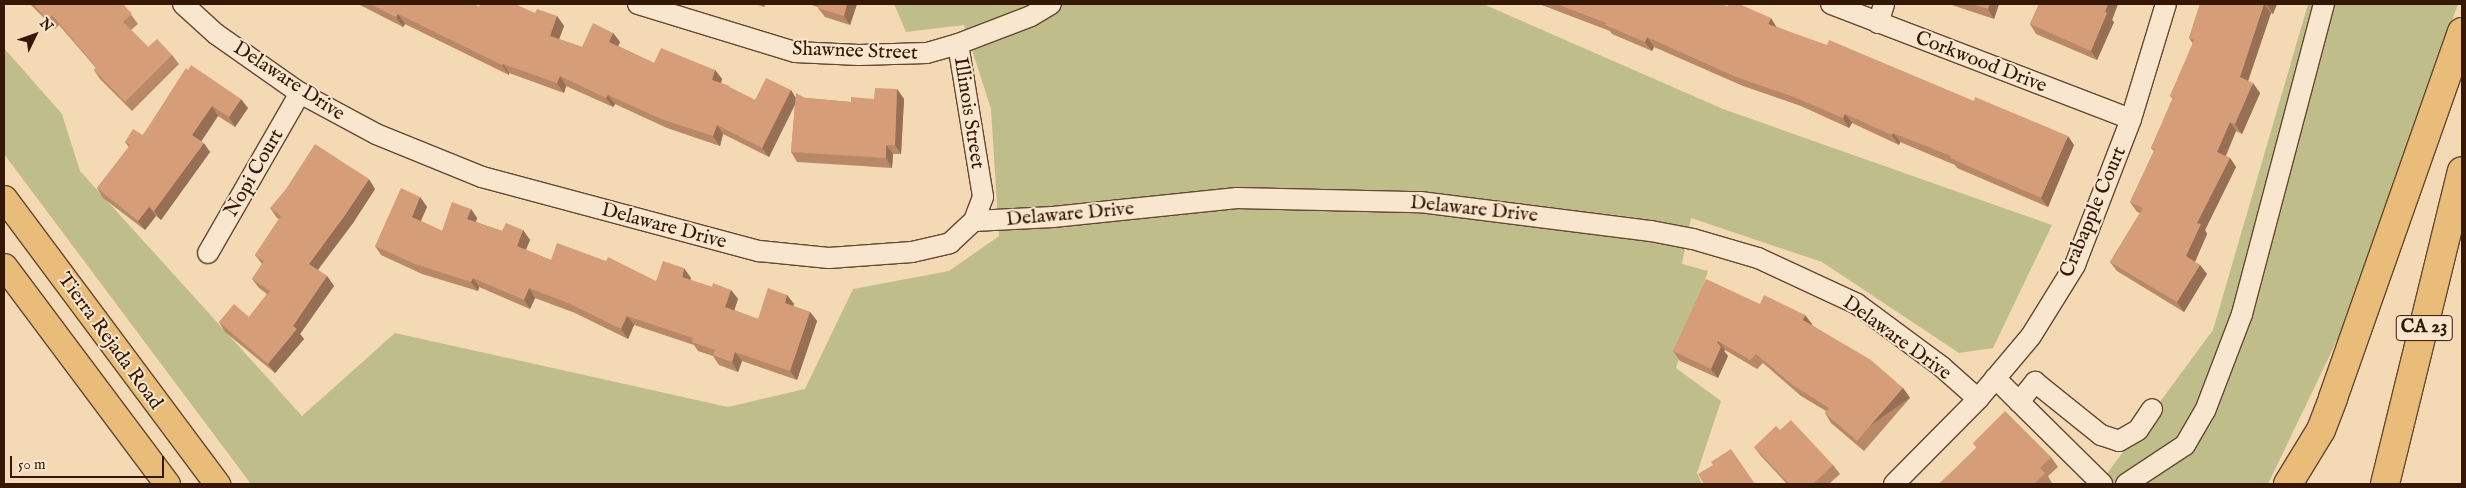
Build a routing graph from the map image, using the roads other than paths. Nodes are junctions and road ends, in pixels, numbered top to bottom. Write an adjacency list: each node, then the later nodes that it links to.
1 (183, 4): 10 (street, Delaware Drive)
2 (638, 4): 9 (street, Shawnee Street)
3 (1051, 4): 9 (street, Illinois Street)
4 (1831, 4): 7 (street, Corkwood Drive)
5 (2166, 4): 11 (street, Crabapple Court)
6 (2324, 4): 25 (street)
7 (1881, 13): 11 (street, Corkwood Drive)
8 (2462, 32): 26 (highway)
9 (958, 44): 14 (street, Illinois Street)
10 (300, 93): 14 (street, Delaware Drive); 15 (street, Nopi Court)
11 (2131, 119): 17 (street, Crabapple Court)
12 (2462, 171): 27 (highway, CA 23)
13 (4, 198): 22 (main road, Tierra Rejada Road)
14 (974, 221): 18 (street, Delaware Drive)
15 (208, 253)
16 (4, 266): 21 (main road, Tierra Rejada Road)
17 (1995, 378): 18 (street, Crabapple Court); 19 (street)
18 (1978, 399): 23 (street, Crabapple Court)
19 (2019, 402): 20 (street); 24 (street)
20 (2152, 408)
21 (167, 484)
22 (217, 484)
23 (1894, 484)
24 (2102, 484)
25 (2126, 484)
26 (2288, 484)
27 (2385, 484)

